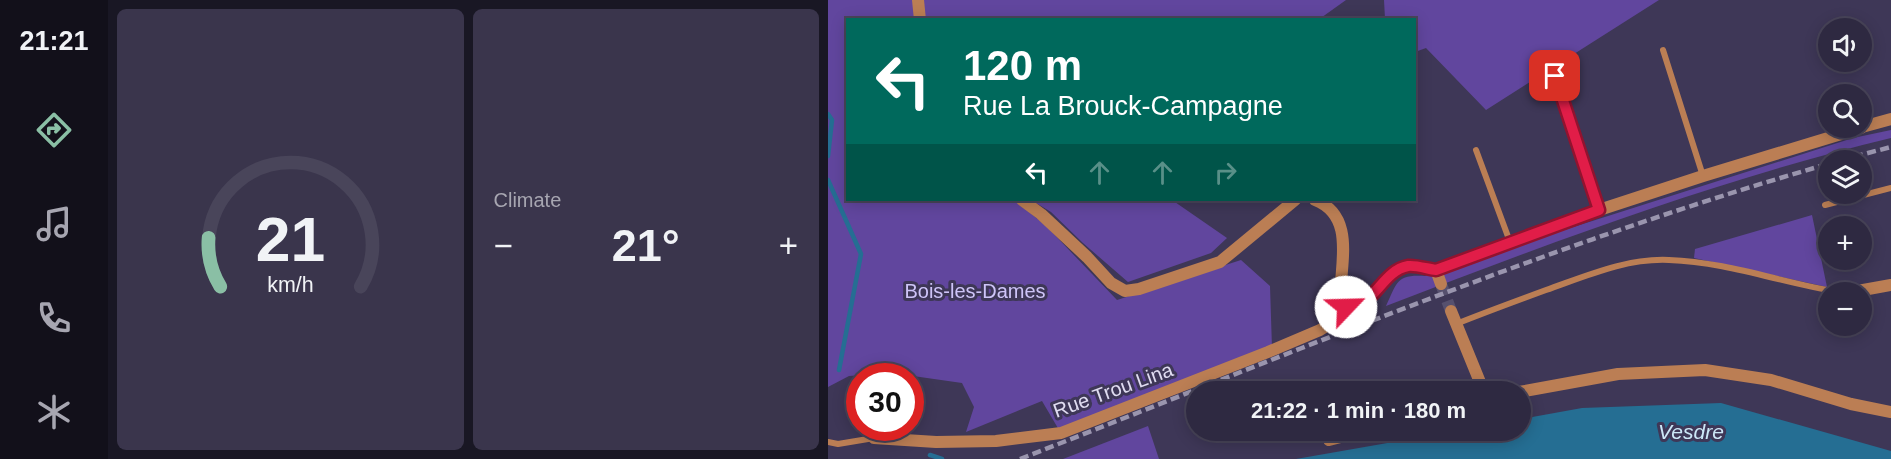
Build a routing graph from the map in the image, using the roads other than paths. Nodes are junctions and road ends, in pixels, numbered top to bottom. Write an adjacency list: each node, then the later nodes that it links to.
1 (918, 0): 2 (street)
2 (920, 18)
3 (1663, 50): 9 (lane)
4 (1555, 76): 15 (street)
5 (1891, 118): 6 (street)
6 (1872, 124)
7 (1826, 138): 9 (street)
8 (1476, 150): 16 (lane)
9 (1703, 176): 15 (street)
10 (1891, 188): 14 (lane)
11 (1023, 201): 12 (street)
12 (1293, 201)
13 (1318, 201): 22 (street)
14 (1825, 205)
15 (1599, 210): 16 (street)
16 (1510, 243): 17 (street)
17 (1436, 270): 18 (street); 22 (street, Rue Trou Lina)
18 (1441, 284)
19 (1891, 285): 21 (street)
20 (1818, 287): 24 (lane)
21 (1872, 288)
22 (1346, 307): 29 (street, Rue Trou Lina)
23 (1451, 311): 24 (street)
24 (1456, 324): 25 (street)
25 (1479, 381)
26 (1531, 390): 27 (street)
27 (1891, 412)
28 (856, 441): 30 (lane)
29 (920, 441)
30 (828, 442)

